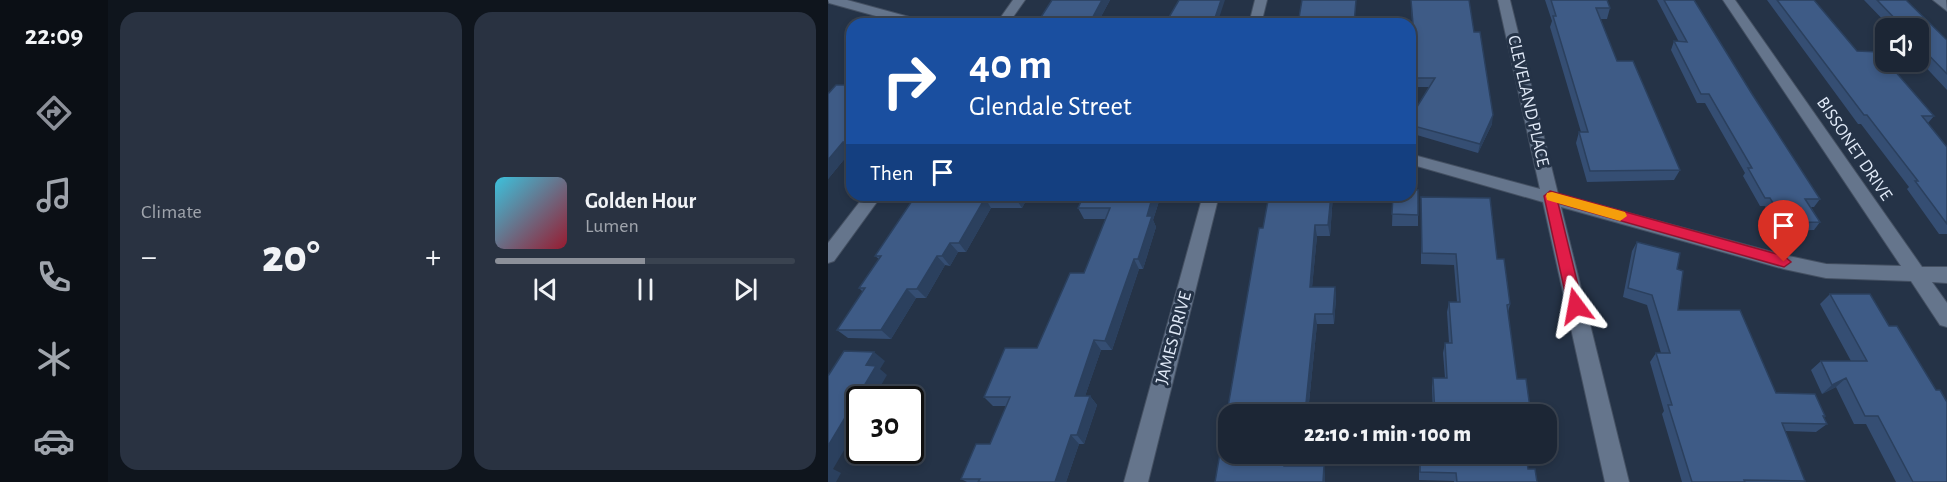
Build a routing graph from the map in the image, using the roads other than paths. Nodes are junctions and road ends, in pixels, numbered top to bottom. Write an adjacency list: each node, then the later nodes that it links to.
1 (833, 0): 8 (street)
2 (1019, 0): 9 (street)
3 (1261, 0): 10 (street)
4 (1504, 0): 12 (street, CLEVELAND PLACE)
5 (1729, 0): 16 (street, BISSONET DRIVE)
6 (1939, 0): 7 (street)
7 (1947, 7)
8 (898, 18)
9 (1006, 18)
10 (1256, 18)
11 (1416, 161): 12 (street)
12 (1550, 196): 16 (street); 20 (street, CLEVELAND PLACE)
13 (869, 201): 15 (street)
14 (1209, 201): 19 (street, JAMES DRIVE)
15 (828, 256)
16 (1917, 275): 17 (street); 18 (street, BISSONET DRIVE)
17 (1947, 275)
18 (1947, 320)
19 (1136, 482)
20 (1617, 482)

